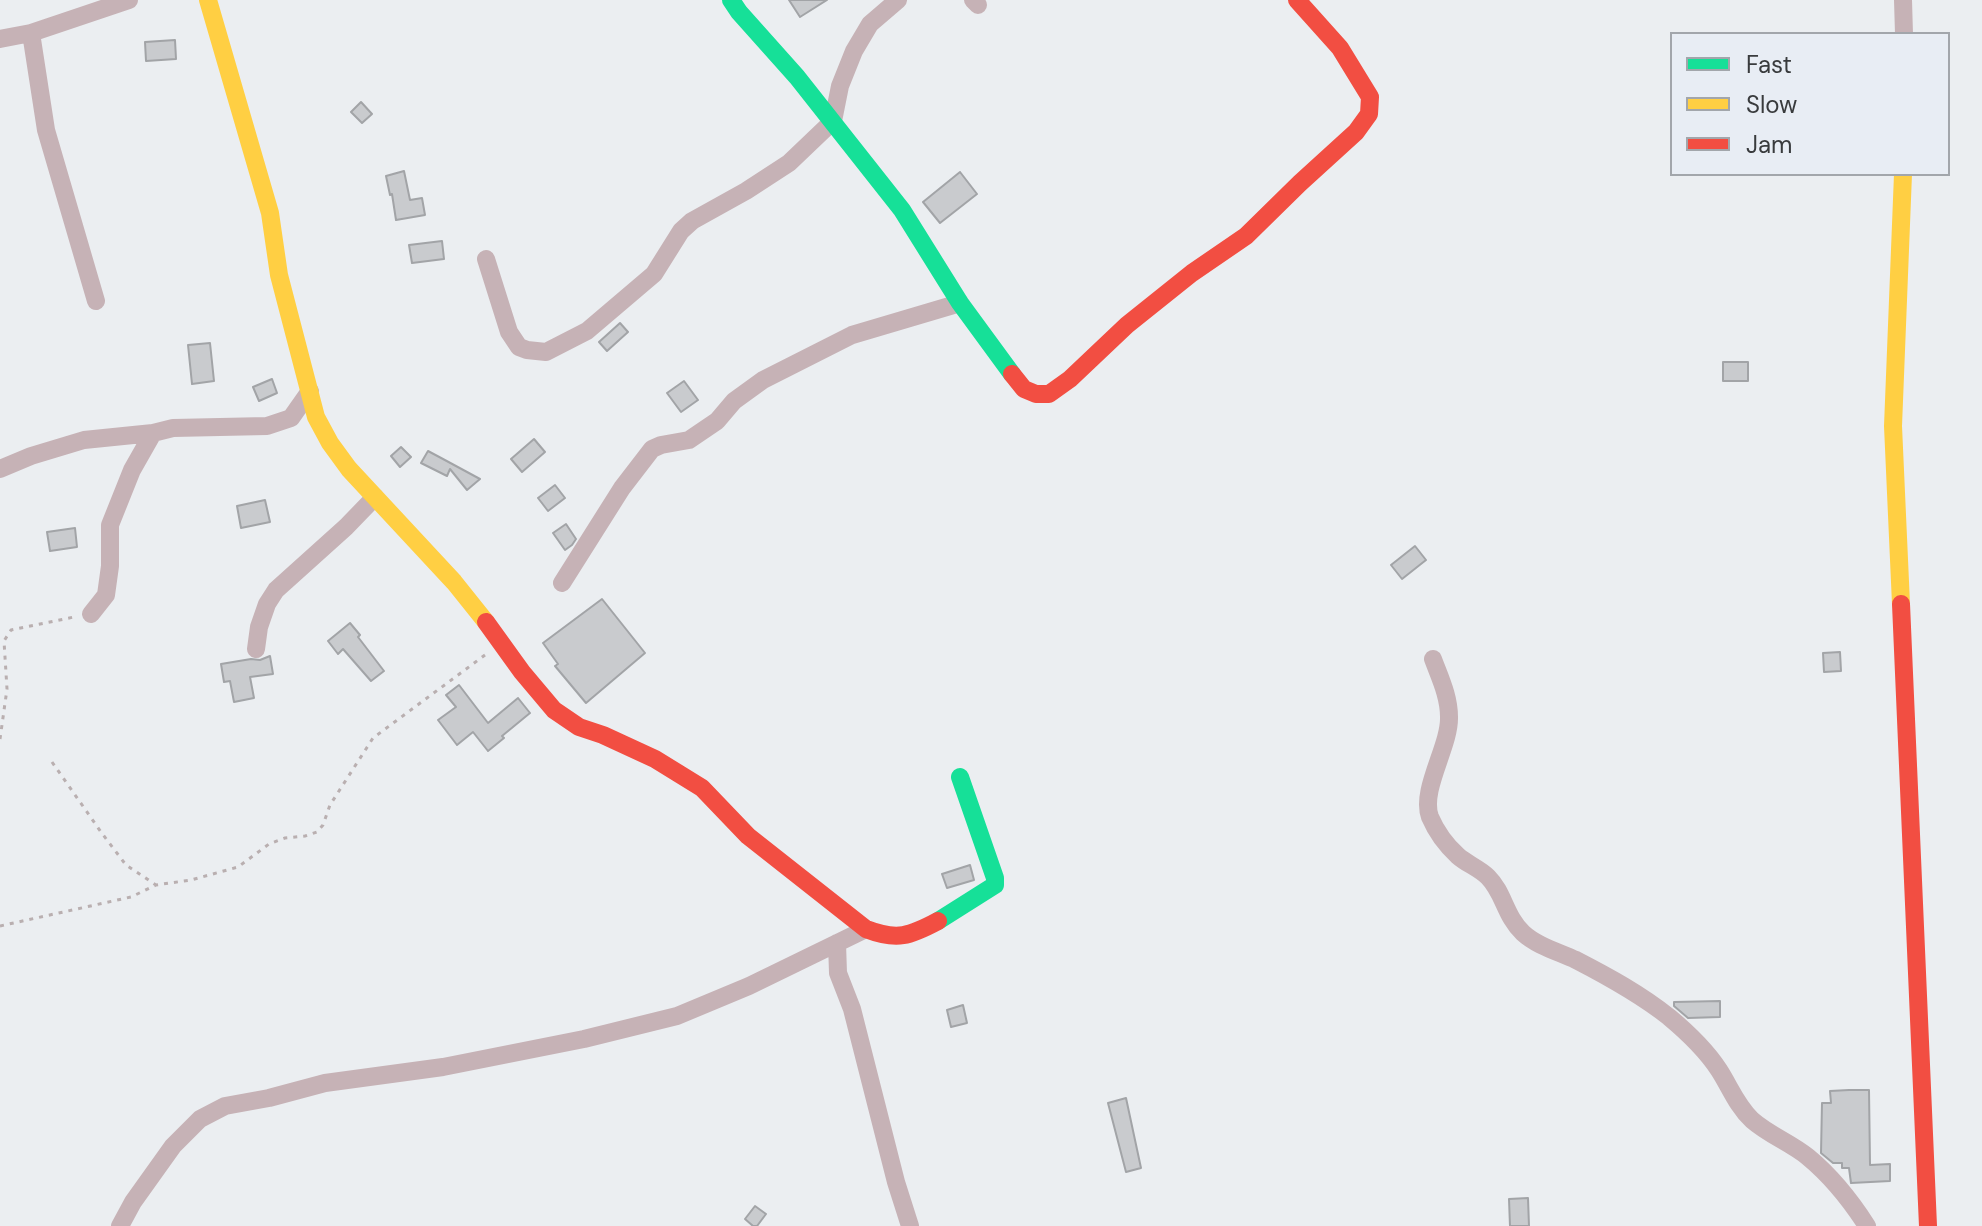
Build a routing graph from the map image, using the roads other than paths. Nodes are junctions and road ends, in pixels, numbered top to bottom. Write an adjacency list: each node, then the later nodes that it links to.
1 (129, 0): 8 (street)
2 (208, 0): 15 (street)
3 (731, 0): 10 (street)
4 (898, 0): 10 (street)
5 (1297, 0): 14 (street)
6 (1903, 0): 7 (street)
7 (1904, 32)
8 (31, 33): 9 (street); 13 (street)
9 (0, 39)
10 (833, 121): 12 (street); 14 (street)
11 (1903, 176): 29 (street)
12 (486, 259)
13 (96, 301)
14 (960, 303): 19 (street)
15 (310, 391): 16 (street); 18 (street)
16 (153, 433): 17 (street); 20 (street)
17 (0, 469)
18 (375, 497): 21 (street); 24 (street)
19 (562, 583)
20 (91, 614)
21 (256, 649)
22 (1433, 659): 28 (street)
23 (960, 777): 24 (street)
24 (866, 929): 25 (street)
25 (837, 943): 26 (street); 27 (street)
26 (120, 1226)
27 (910, 1226)
28 (1867, 1226)
29 (1928, 1226)

